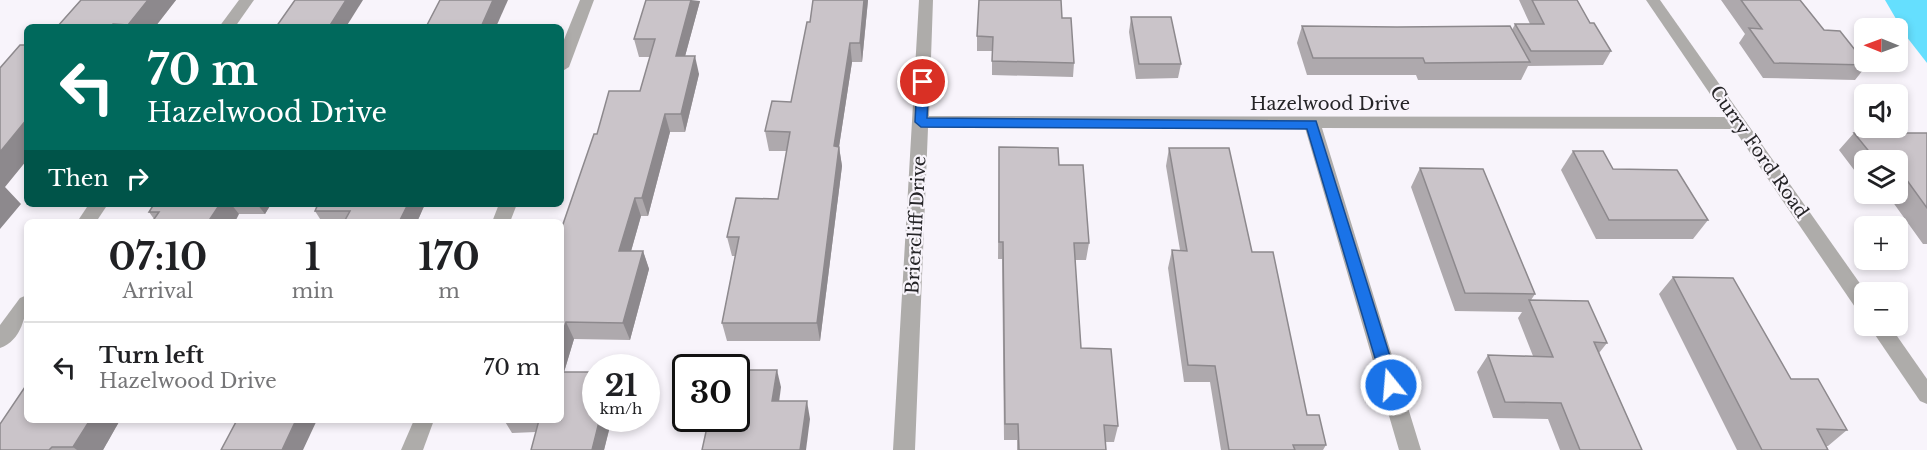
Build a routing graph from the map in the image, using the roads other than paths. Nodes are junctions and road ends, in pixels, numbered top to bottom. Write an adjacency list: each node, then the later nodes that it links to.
1 (247, 0): 5 (street)
2 (587, 0): 6 (street)
3 (926, 0): 7 (street, Briercliff Drive)
4 (1653, 0): 8 (street, Curry Ford Road)
5 (229, 24)
6 (564, 59)
7 (921, 122): 9 (street, Hazelwood Drive); 17 (street, Briercliff Drive)
8 (1739, 123): 9 (street, Hazelwood Drive); 10 (street, Curry Ford Road)
9 (1312, 124): 18 (street)
10 (1854, 290)
11 (24, 307): 13 (street)
12 (1886, 336): 14 (street)
13 (0, 340)
14 (1927, 395)
15 (423, 423): 16 (street)
16 (412, 450)
17 (904, 450)
18 (1410, 450)

